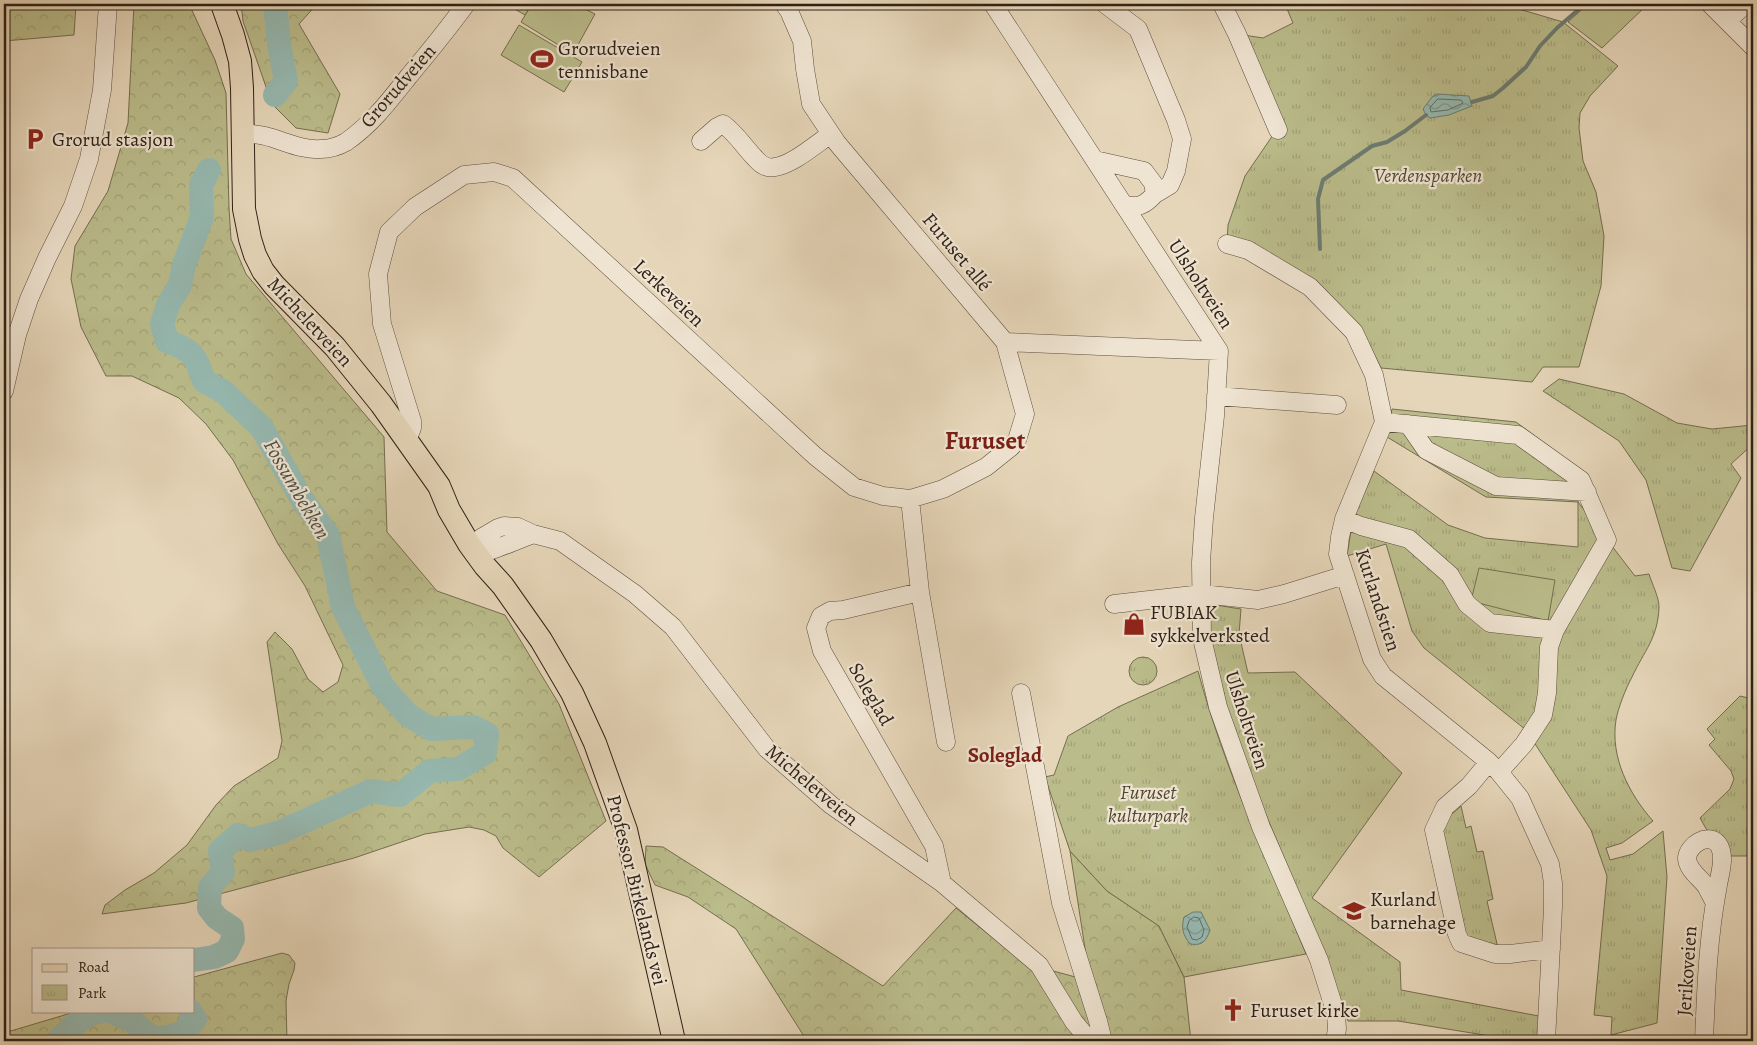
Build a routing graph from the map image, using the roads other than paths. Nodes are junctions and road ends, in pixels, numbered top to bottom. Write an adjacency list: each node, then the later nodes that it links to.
1 (108, 4): 22 (street)
2 (222, 4): 13 (main road)
3 (466, 4): 13 (street, Grorudveien)
4 (784, 4): 14 (street, Furuset allé)
5 (993, 4): 16 (street, Ulsholtveien)
6 (1105, 4): 17 (street)
7 (1222, 4): 12 (street)
8 (1710, 4): 10 (street)
9 (1746, 4): 10 (street)
10 (1728, 20): 11 (street)
11 (1753, 47)
12 (1278, 130)
13 (243, 134): 27 (main road, Micheletveien)
14 (831, 134): 15 (street); 20 (street, Furuset allé)
15 (701, 140)
16 (1094, 160): 17 (street); 18 (street, Ulsholtveien)
17 (1155, 194): 18 (street)
18 (1123, 204): 21 (street, Ulsholtveien)
19 (1227, 244): 25 (street)
20 (1005, 342): 21 (street); 30 (street, Lerkeveien)
21 (1219, 351): 23 (street, Ulsholtveien)
22 (4, 391)
23 (1216, 396): 24 (street); 35 (street, Ulsholtveien)
24 (1337, 405)
25 (1384, 422): 26 (street); 31 (street, Kurlandstien)
26 (1408, 424): 29 (street); 29 (street)
27 (407, 440): 28 (main road, Micheletveien); 30 (street, Lerkeveien)
28 (439, 486): 32 (main road, Professor Birkelands vei)
29 (1587, 492): 37 (street)
30 (910, 499): 34 (street)
31 (1344, 519): 33 (street, Kurlandstien); 37 (street, Kurlandstien)
32 (481, 546): 41 (street, Micheletveien); 44 (main road, Professor Birkelands vei)
33 (1345, 575): 35 (street); 40 (street, Kurlandstien)
34 (920, 592): 39 (street); 41 (street, Soleglad)
35 (1202, 594): 36 (street); 47 (street, Ulsholtveien)
36 (1114, 604)
37 (1555, 630): 40 (street)
38 (1021, 694): 46 (street)
39 (946, 742)
40 (1494, 767): 43 (street, Kurlandstien); 43 (street)
41 (942, 883): 45 (street, Micheletveien)
42 (1714, 903): 49 (street, Jerikoveien)
43 (1551, 949): 48 (street, Kurlandstien)
44 (674, 1041)
45 (1090, 1041)
46 (1103, 1041)
47 (1334, 1041)
48 (1546, 1041)
49 (1704, 1041)

